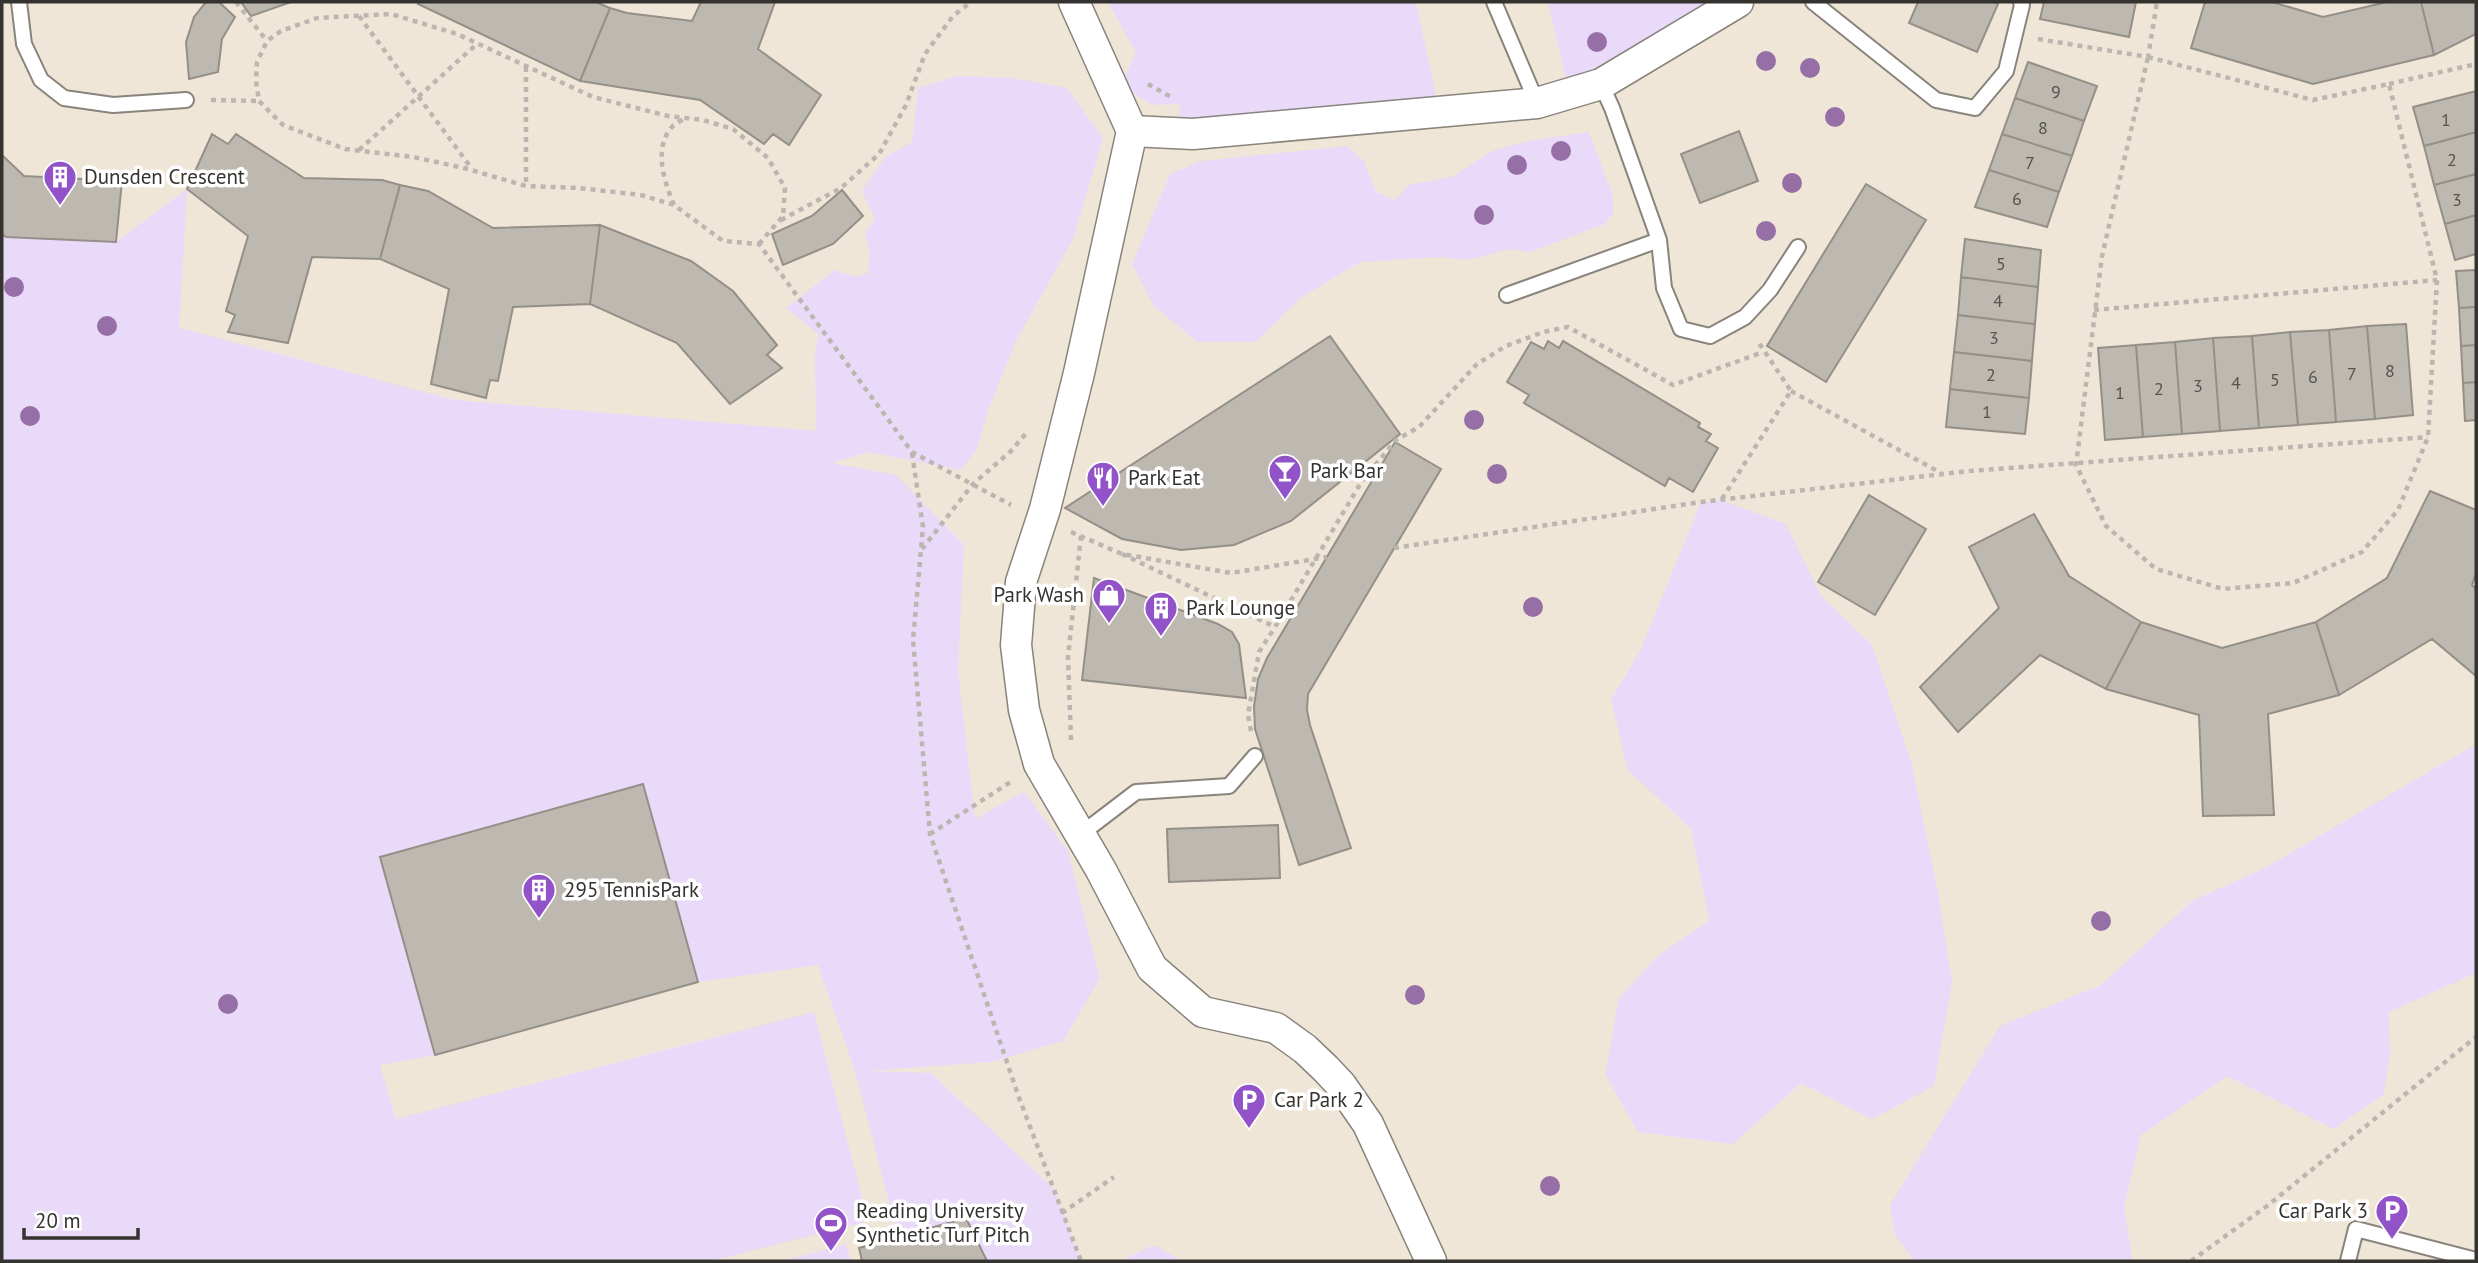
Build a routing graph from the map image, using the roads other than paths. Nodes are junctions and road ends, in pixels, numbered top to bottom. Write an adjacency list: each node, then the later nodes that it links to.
1 (19, 2): 8 (lane)
2 (1074, 2): 10 (street)
3 (1494, 2): 9 (lane)
4 (1738, 2): 7 (street)
5 (1813, 2): 6 (lane)
6 (2021, 2)
7 (1601, 84): 9 (street); 11 (lane)
8 (186, 100)
9 (1537, 103): 10 (street)
10 (1132, 131): 15 (street)
11 (1659, 240): 12 (lane); 13 (lane)
12 (1798, 247)
13 (1507, 295)
14 (1255, 756): 15 (lane)
15 (1081, 834): 17 (street)
16 (2476, 1260): 18 (lane)
17 (1431, 1261)
18 (2348, 1261)

